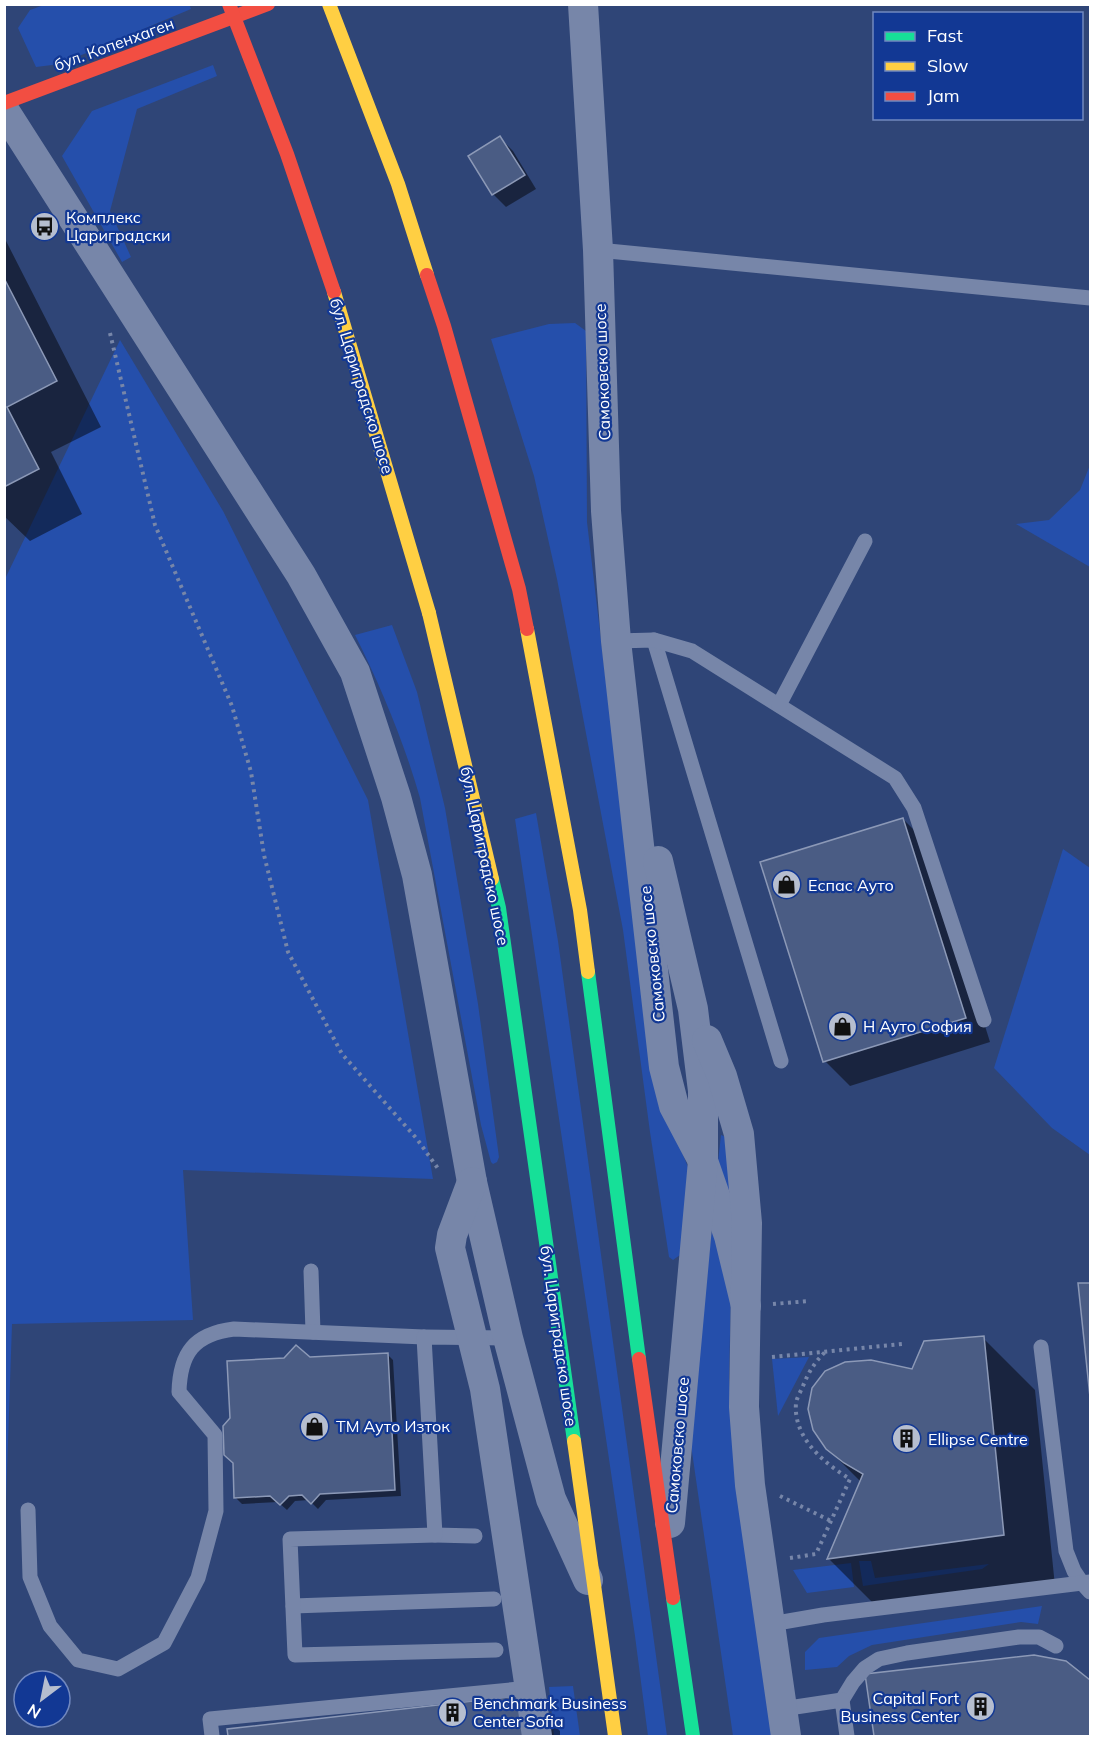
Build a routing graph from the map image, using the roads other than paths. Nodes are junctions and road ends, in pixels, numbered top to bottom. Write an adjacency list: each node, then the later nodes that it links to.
1 (229, 4): 31 (main road, бул. Цариградско шосе, bridge)
2 (268, 4): 5 (main road, бул. Копенхаген)
3 (329, 4): 29 (main road)
4 (583, 4): 7 (street, Самоковско шосе)
5 (4, 103)
6 (4, 110): 18 (street)
7 (598, 250): 8 (lane); 11 (street, Самоковско шосе)
8 (1090, 298)
9 (865, 541): 12 (lane)
10 (654, 640): 11 (lane); 12 (lane); 16 (lane)
11 (616, 641): 13 (street, Самоковско шосе)
12 (779, 705): 15 (lane)
13 (628, 739): 14 (street, Самоковско шосе); 17 (street, Самоковско шосе)
14 (693, 1009): 17 (street, Самоковско шосе); 20 (street)
15 (984, 1020)
16 (781, 1061)
17 (703, 1161): 20 (street); 29 (street, Самоковско шосе)
18 (472, 1182): 23 (street); 24 (street)
19 (311, 1272): 21 (lane)
20 (756, 1305): 34 (street)
21 (313, 1332): 22 (lane); 26 (lane)
22 (424, 1337): 23 (lane); 27 (lane)
23 (472, 1338): 24 (lane); 37 (street)
24 (508, 1338): 31 (street)
25 (1041, 1347): 30 (lane)
26 (28, 1510)
27 (435, 1535): 28 (lane); 33 (lane)
28 (475, 1536)
29 (668, 1550): 43 (main road)
30 (1088, 1585): 34 (lane)
31 (596, 1596): 42 (main road, бул. Цариградско шосе)
32 (494, 1599): 33 (lane)
33 (293, 1606): 36 (lane)
34 (771, 1623): 39 (street)
35 (1056, 1646): 38 (lane)
36 (496, 1650)
37 (530, 1688): 40 (lane); 41 (street)
38 (842, 1700): 39 (lane); 44 (lane)
39 (784, 1723)
40 (212, 1737)
41 (537, 1737)
42 (615, 1737)
43 (693, 1737)
44 (847, 1737)

